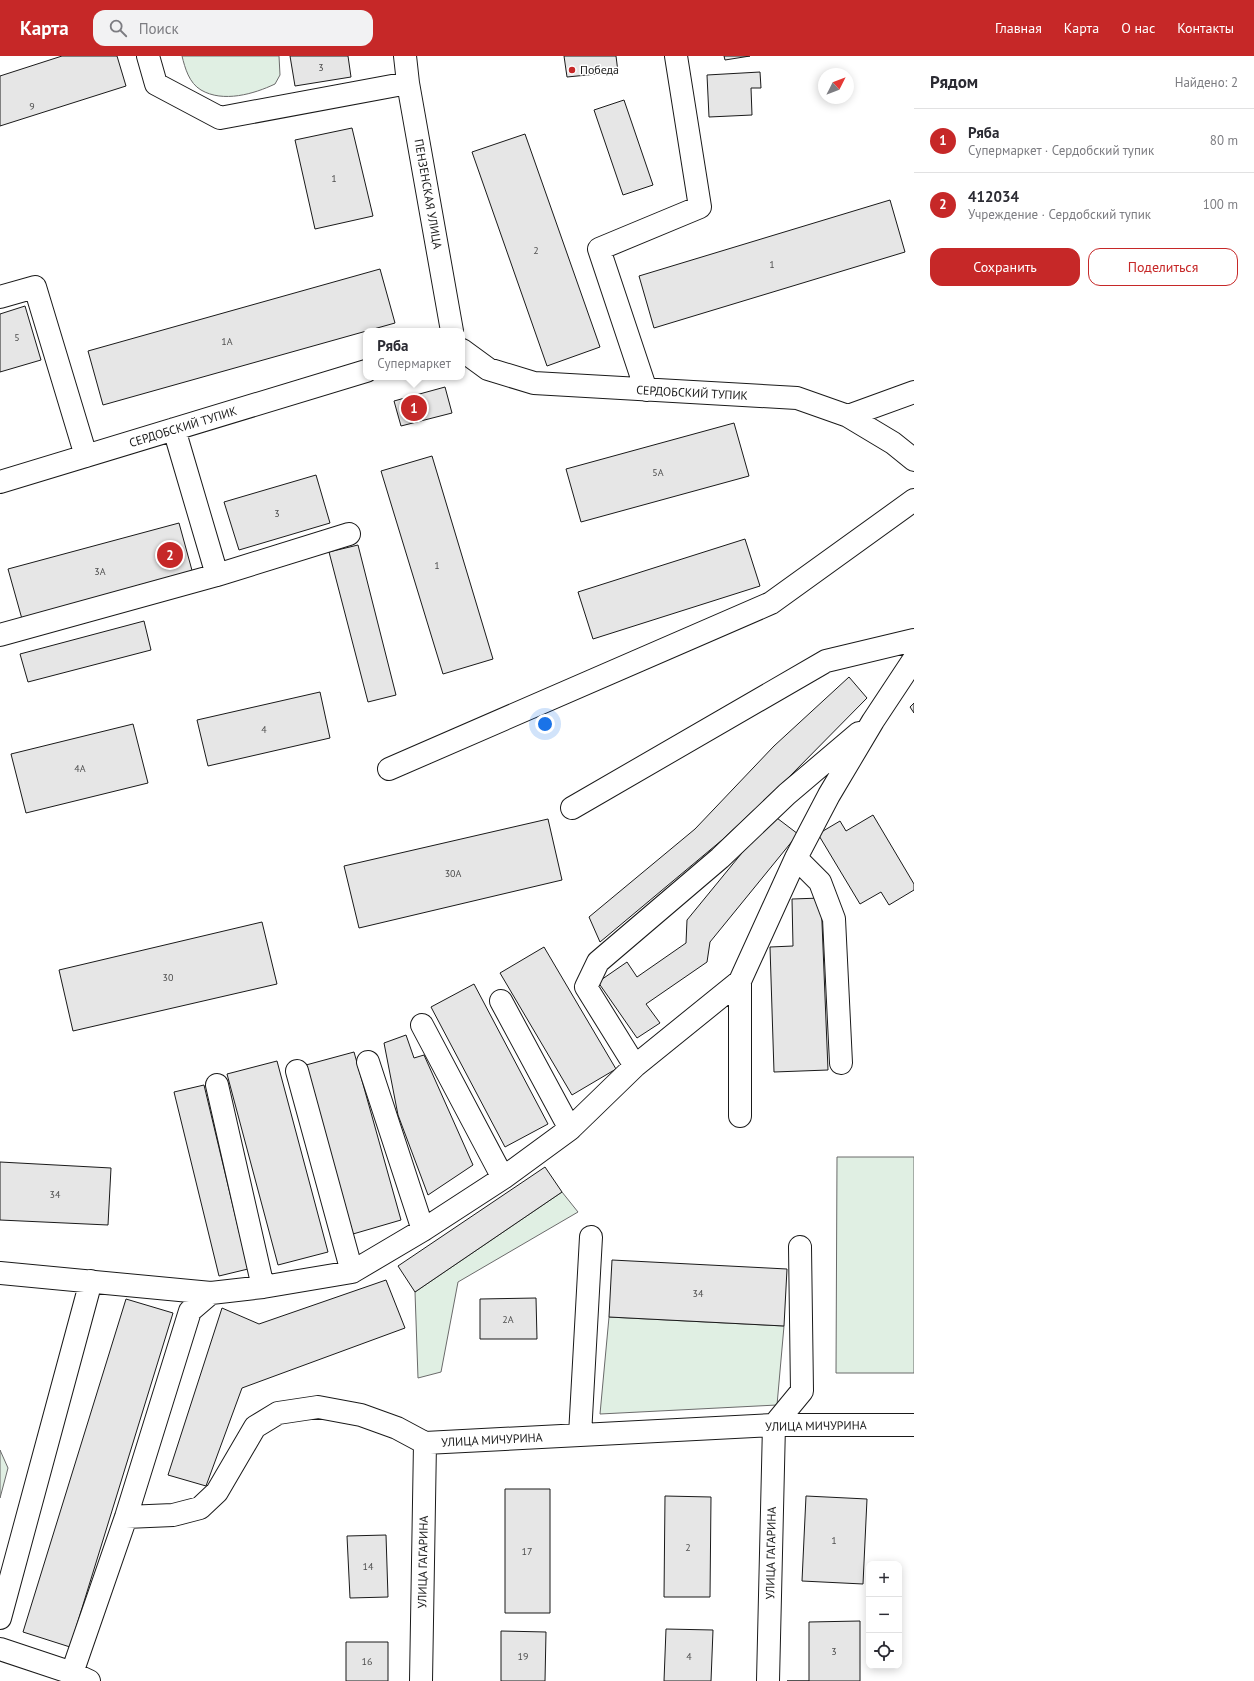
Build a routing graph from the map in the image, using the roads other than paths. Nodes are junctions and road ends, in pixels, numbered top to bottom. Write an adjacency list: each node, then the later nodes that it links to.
1 (148, 56): 4 (street)
2 (405, 56): 4 (street, ПЕНЗЕНСКАЯ УЛИЦА)
3 (676, 56): 9 (street)
4 (408, 83): 6 (street, ПЕНЗЕНСКАЯ УЛИЦА)
5 (0, 298): 13 (street)
6 (451, 328)
7 (465, 352): 9 (street, СЕРДОБСКИЙ ТУПИК)
8 (363, 372): 12 (street, СЕРДОБСКИЙ ТУПИК)
9 (646, 390): 11 (street, СЕРДОБСКИЙ ТУПИК)
10 (914, 392): 11 (street)
11 (848, 416): 14 (street, СЕРДОБСКИЙ ТУПИК)
12 (174, 429): 13 (street, СЕРДОБСКИЙ ТУПИК); 18 (street)
13 (86, 456): 15 (street, СЕРДОБСКИЙ ТУПИК)
14 (914, 460)
15 (0, 482)
16 (914, 500): 23 (street)
17 (349, 534): 18 (street)
18 (217, 575): 19 (street)
19 (0, 635)
20 (914, 640): 24 (street)
21 (914, 659): 22 (street)
22 (873, 721): 25 (street); 31 (street)
23 (389, 769)
24 (572, 808)
25 (796, 858): 26 (street); 30 (street)
26 (740, 981): 31 (street); 34 (street)
27 (501, 1001): 35 (street)
28 (422, 1025): 36 (street)
29 (368, 1062): 37 (street)
30 (841, 1062)
31 (635, 1066): 35 (street)
32 (297, 1071): 40 (street)
33 (217, 1085): 43 (street)
34 (740, 1116)
35 (570, 1129): 36 (street)
36 (503, 1178): 37 (street)
37 (423, 1230): 40 (street)
38 (591, 1237): 47 (street)
39 (800, 1247): 46 (street)
40 (352, 1272): 43 (street)
41 (0, 1273): 42 (street)
42 (90, 1281): 44 (street); 50 (street)
43 (263, 1287): 44 (street)
44 (211, 1293): 49 (street)
45 (914, 1425): 46 (street, УЛИЦА МИЧУРИНА)
46 (774, 1426): 47 (street, УЛИЦА МИЧУРИНА); 54 (street, УЛИЦА ГАГАРИНА)
47 (580, 1435): 48 (street, УЛИЦА МИЧУРИНА)
48 (424, 1443): 49 (street, УЛИЦА МИЧУРИНА); 53 (street, УЛИЦА ГАГАРИНА)
49 (126, 1517): 52 (street)
50 (0, 1618)
51 (0, 1649): 52 (street)
52 (81, 1677)
53 (421, 1681)
54 (768, 1681)

